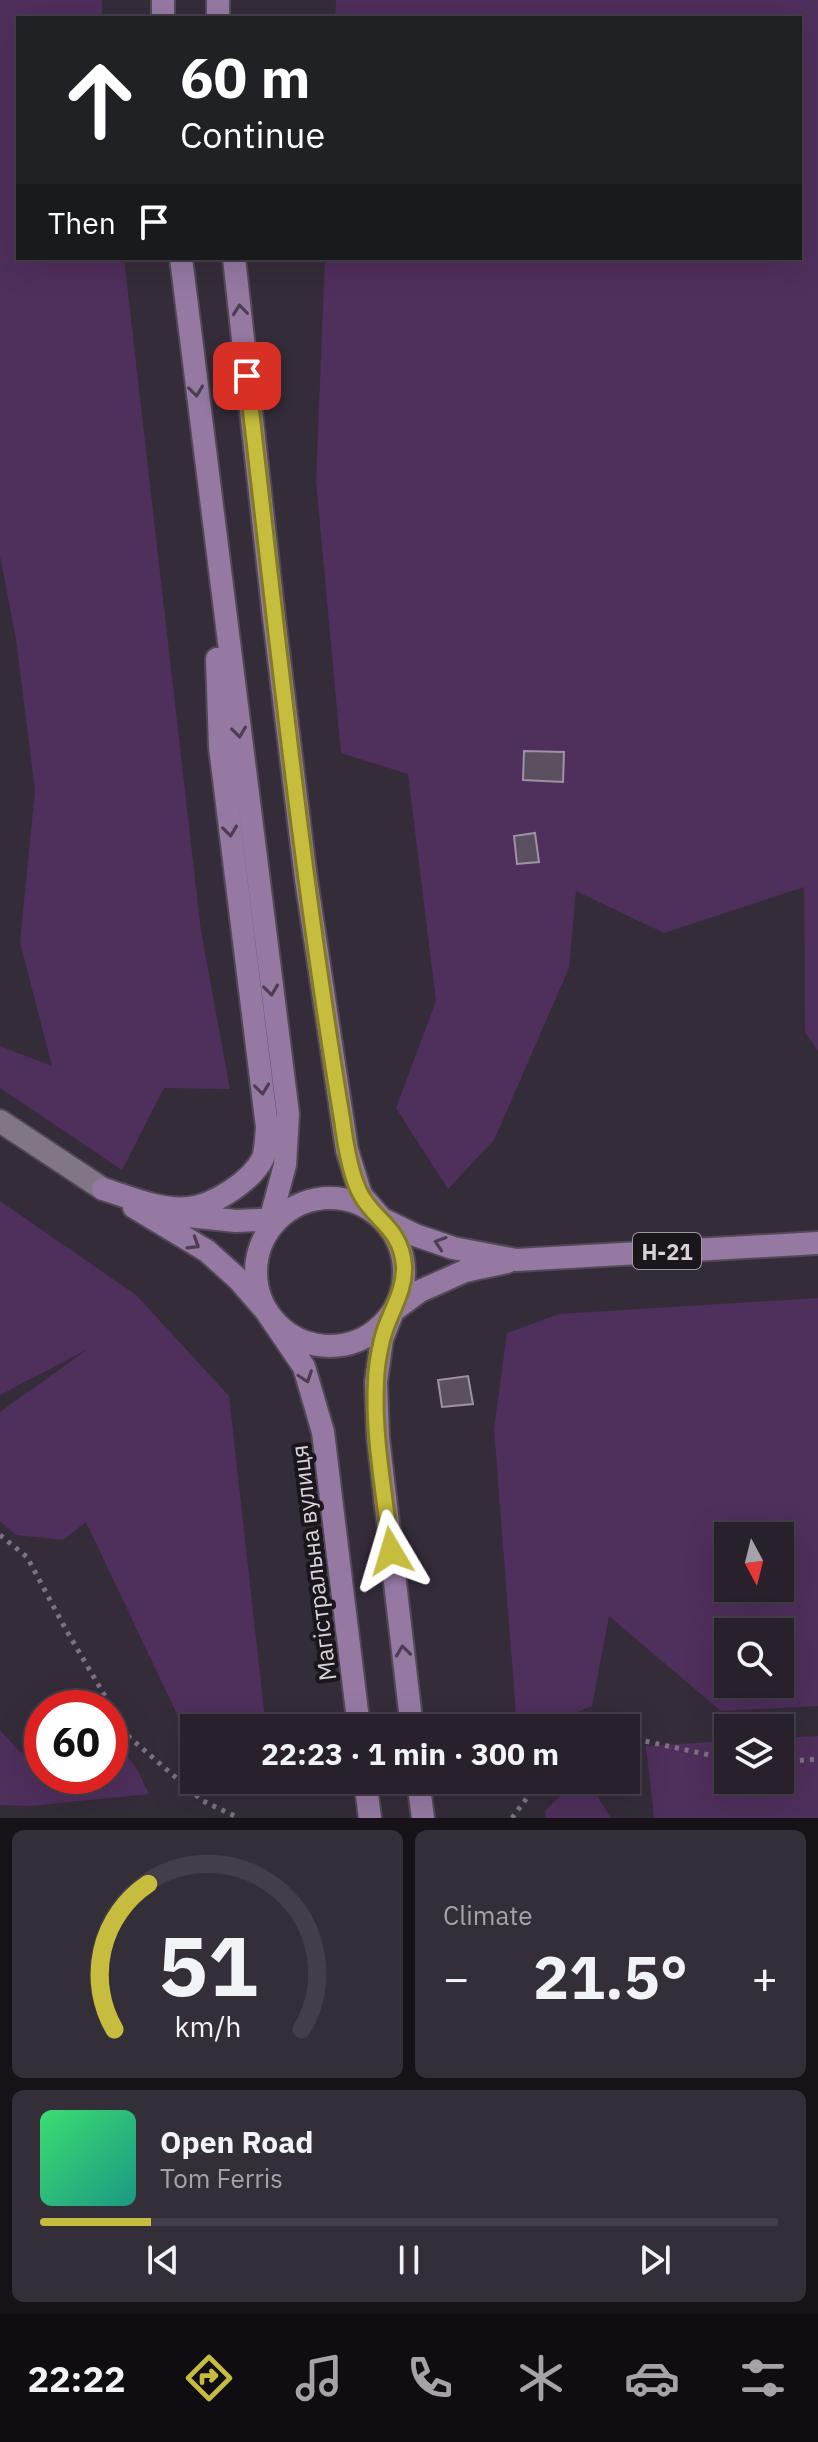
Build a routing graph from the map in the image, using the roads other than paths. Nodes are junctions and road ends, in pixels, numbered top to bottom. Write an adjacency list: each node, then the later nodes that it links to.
1 (181, 260): 3 (main road, one-way to 3)
2 (234, 260): 7 (main road, one-way to 2)
3 (214, 530): 6 (main road, one-way to 6); 8 (main road, one-way to 8)
4 (0, 1121): 5 (street)
5 (103, 1189): 6 (main road); 11 (main road, one-way to 11)
6 (141, 1201): 8 (main road)
7 (382, 1219): 8 (main road); 10 (main road, one-way to 7); 12 (main road)
8 (272, 1225): 11 (main road)
9 (818, 1243): 10 (main road, Н-21)
10 (516, 1260): 12 (main road, Н-21)
11 (266, 1311): 12 (main road); 13 (main road, Магістральна вулиця, one-way to 13)
12 (393, 1311): 14 (main road, one-way to 12)
13 (357, 1714)
14 (410, 1714)
15 (367, 1794): 17 (main road)
16 (420, 1794): 18 (main road)
17 (370, 1818)
18 (423, 1818)

